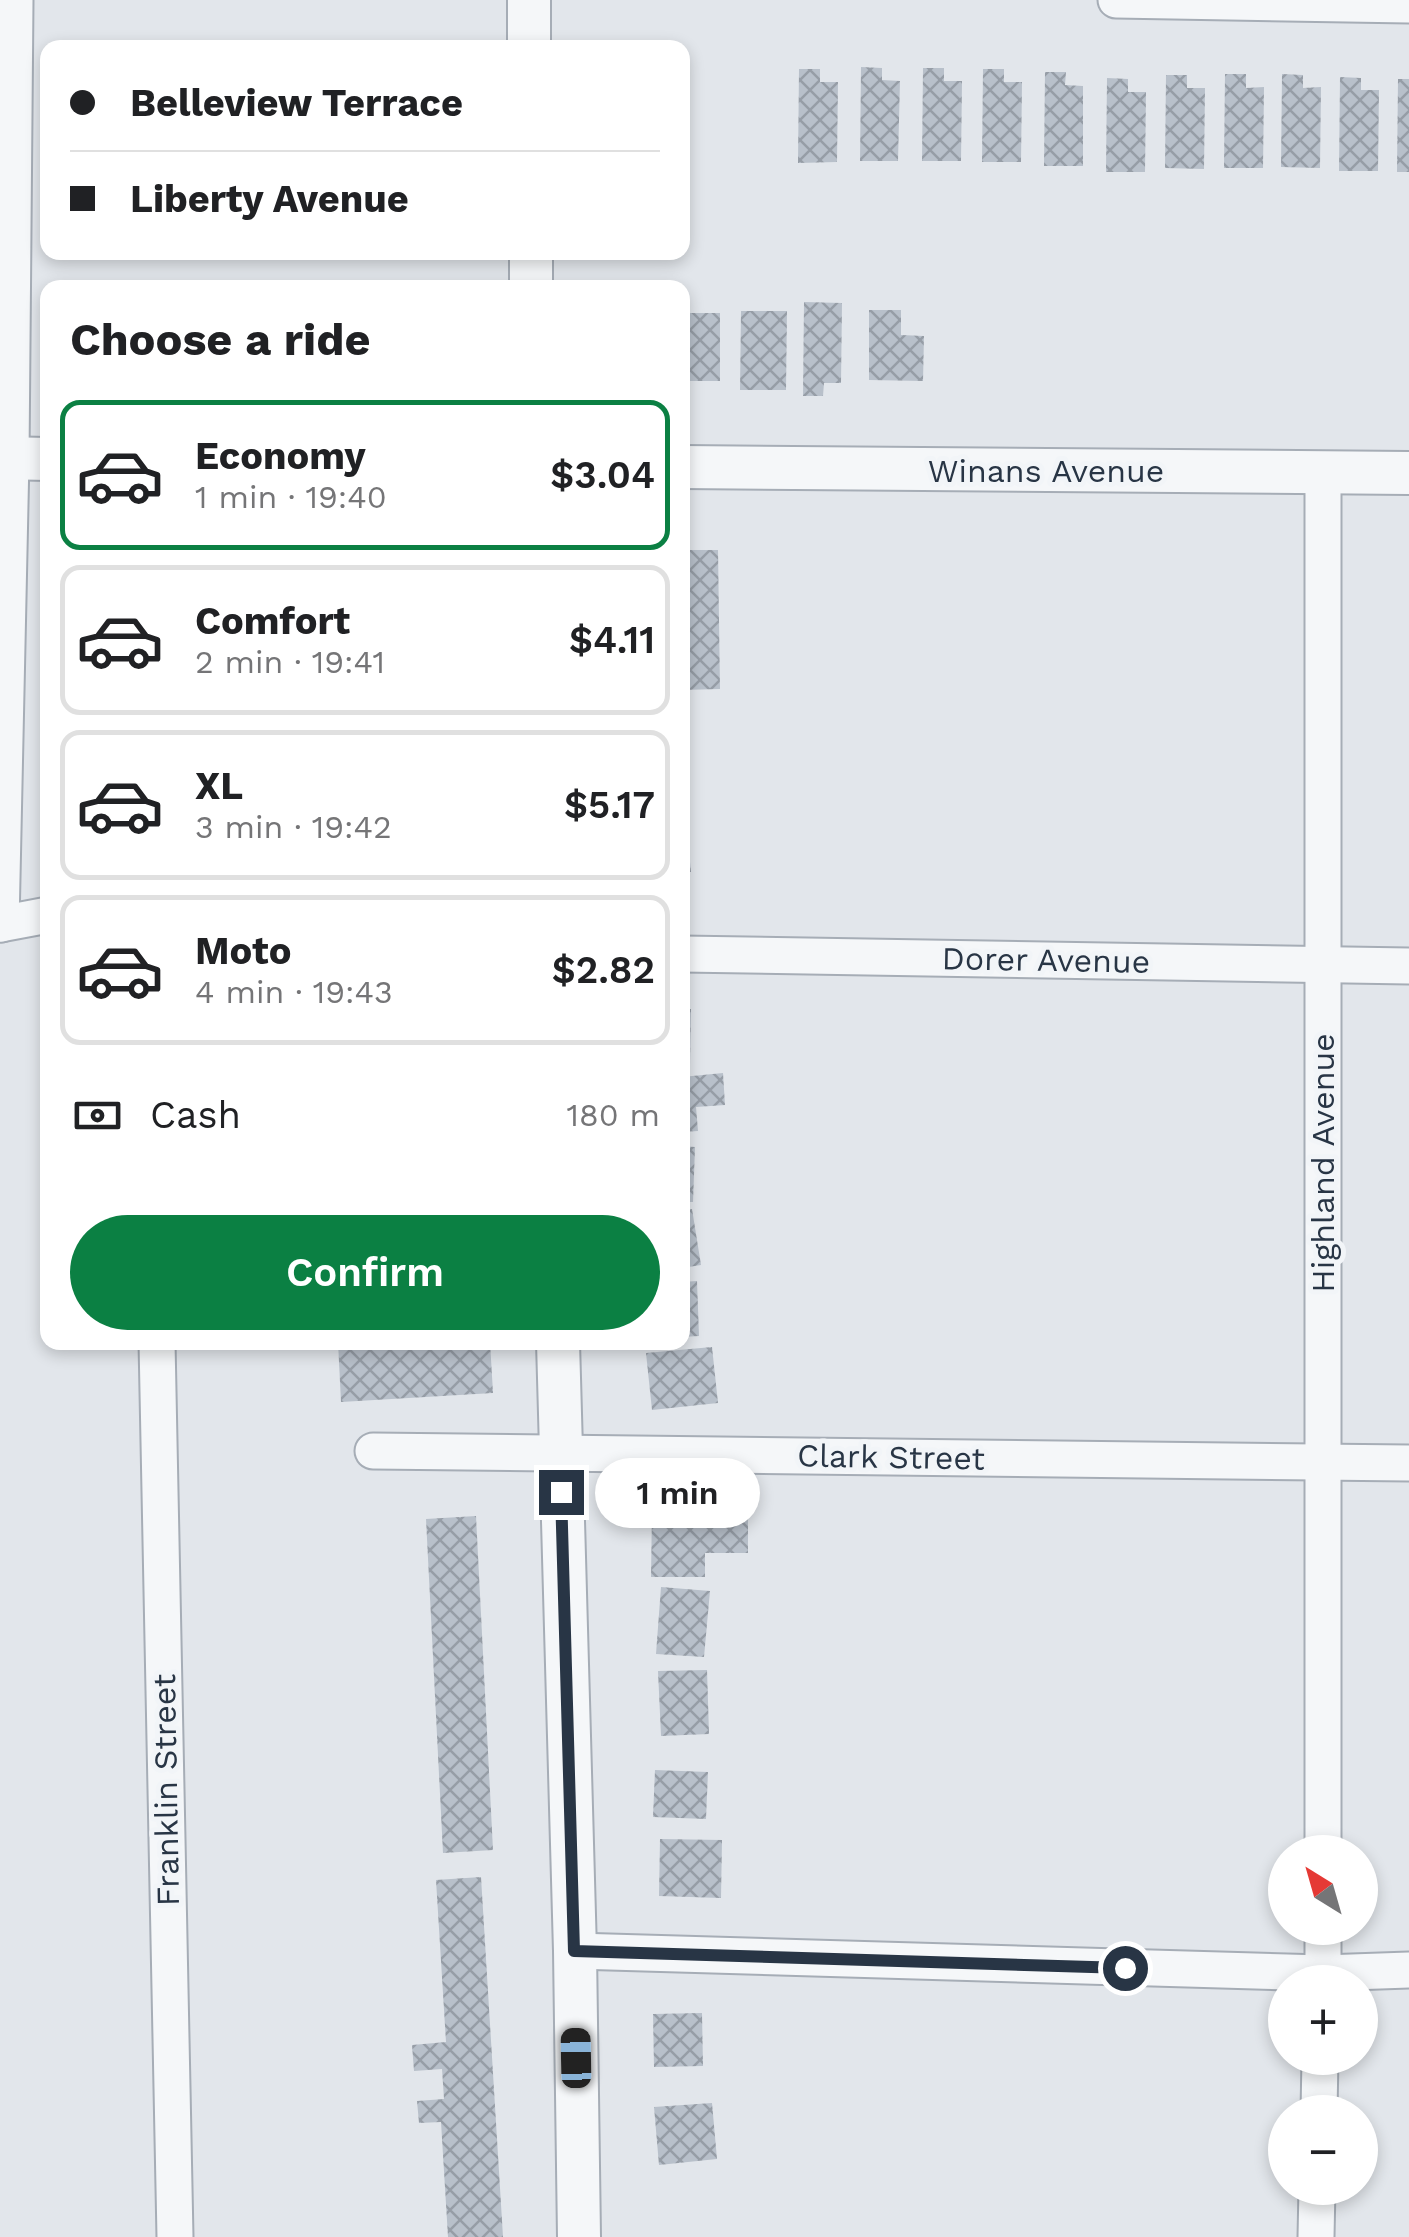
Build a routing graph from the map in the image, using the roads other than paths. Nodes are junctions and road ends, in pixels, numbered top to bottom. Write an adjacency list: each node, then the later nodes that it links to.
1 (15, 0): 6 (street)
2 (529, 0): 5 (street)
3 (1116, 0): 4 (street)
4 (1409, 5)
5 (529, 40)
6 (20, 458): 11 (street)
7 (690, 467): 8 (street, Winans Avenue)
8 (1323, 472): 9 (street, Winans Avenue); 13 (street, Highland Avenue)
9 (1409, 473)
10 (40, 917): 11 (street)
11 (1, 924)
12 (690, 954): 13 (street, Dorer Avenue)
13 (1323, 964): 14 (street, Dorer Avenue); 19 (street, Highland Avenue)
14 (1409, 966)
15 (157, 1350): 27 (street, Franklin Street)
16 (558, 1350): 18 (street)
17 (372, 1451): 18 (street, Clark Street)
18 (560, 1454): 19 (street, Clark Street); 22 (street)
19 (1323, 1461): 20 (street, Clark Street); 21 (street, Highland Avenue)
20 (1409, 1463)
21 (1323, 1835)
22 (574, 1951): 25 (street); 28 (street)
23 (1409, 1970): 24 (street)
24 (1378, 1973)
25 (1268, 1976)
26 (1317, 2205): 29 (street)
27 (175, 2237)
28 (579, 2237)
29 (1316, 2237)

